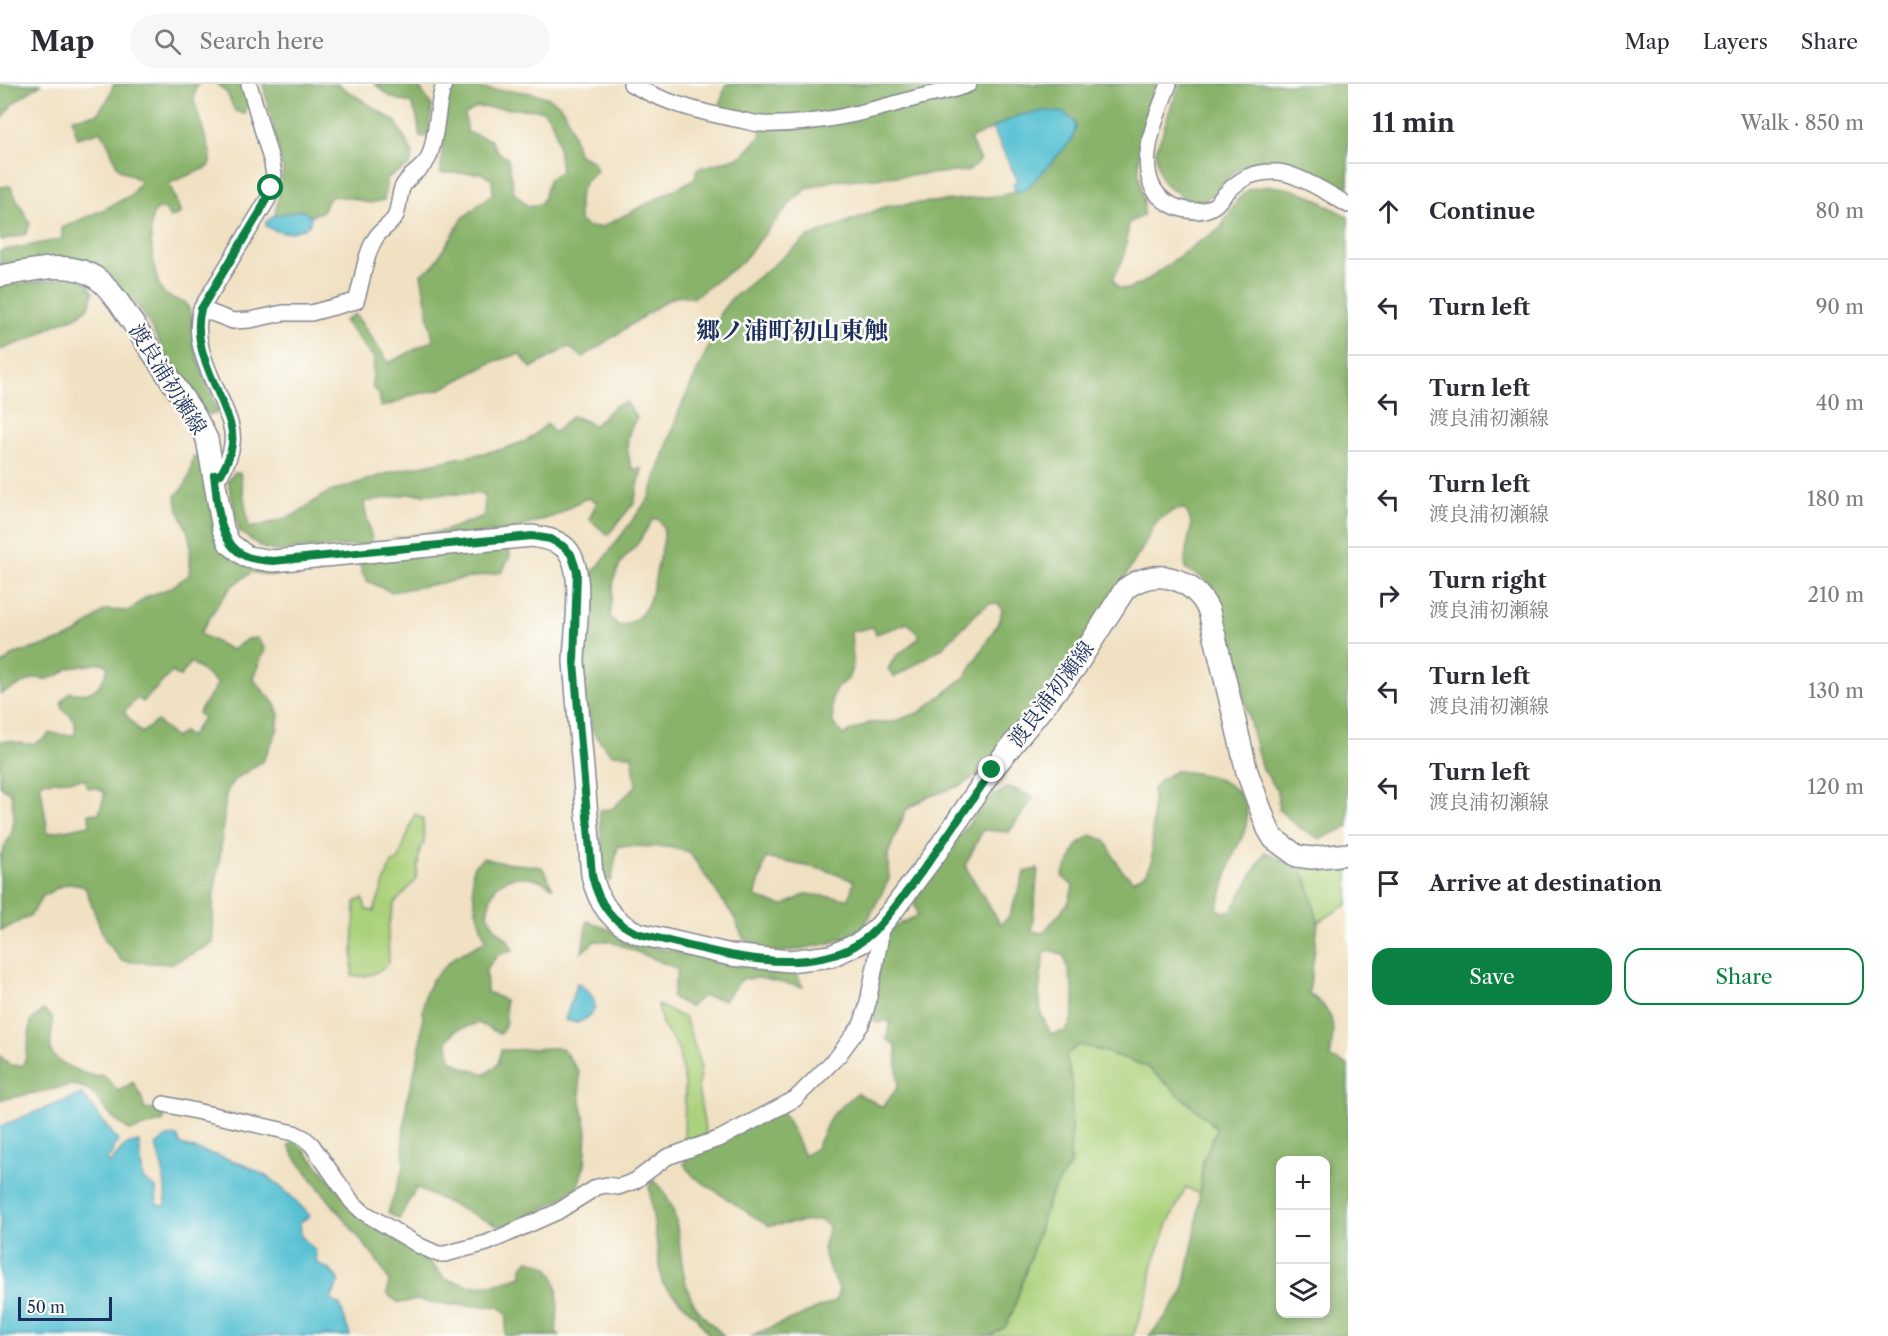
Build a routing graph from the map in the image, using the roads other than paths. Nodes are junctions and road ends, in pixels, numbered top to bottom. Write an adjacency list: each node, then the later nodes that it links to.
1 (249, 84): 8 (street)
2 (444, 84): 8 (street)
3 (631, 84): 4 (street)
4 (969, 84)
5 (1169, 84): 6 (street)
6 (1348, 205)
7 (0, 276): 9 (main road, 渡良浦初瀬線)
8 (201, 309): 9 (street)
9 (214, 475): 11 (main road, 渡良浦初瀬線)
10 (1348, 854): 11 (main road, 渡良浦初瀬線)
11 (880, 926): 12 (street)
12 (164, 1104)

